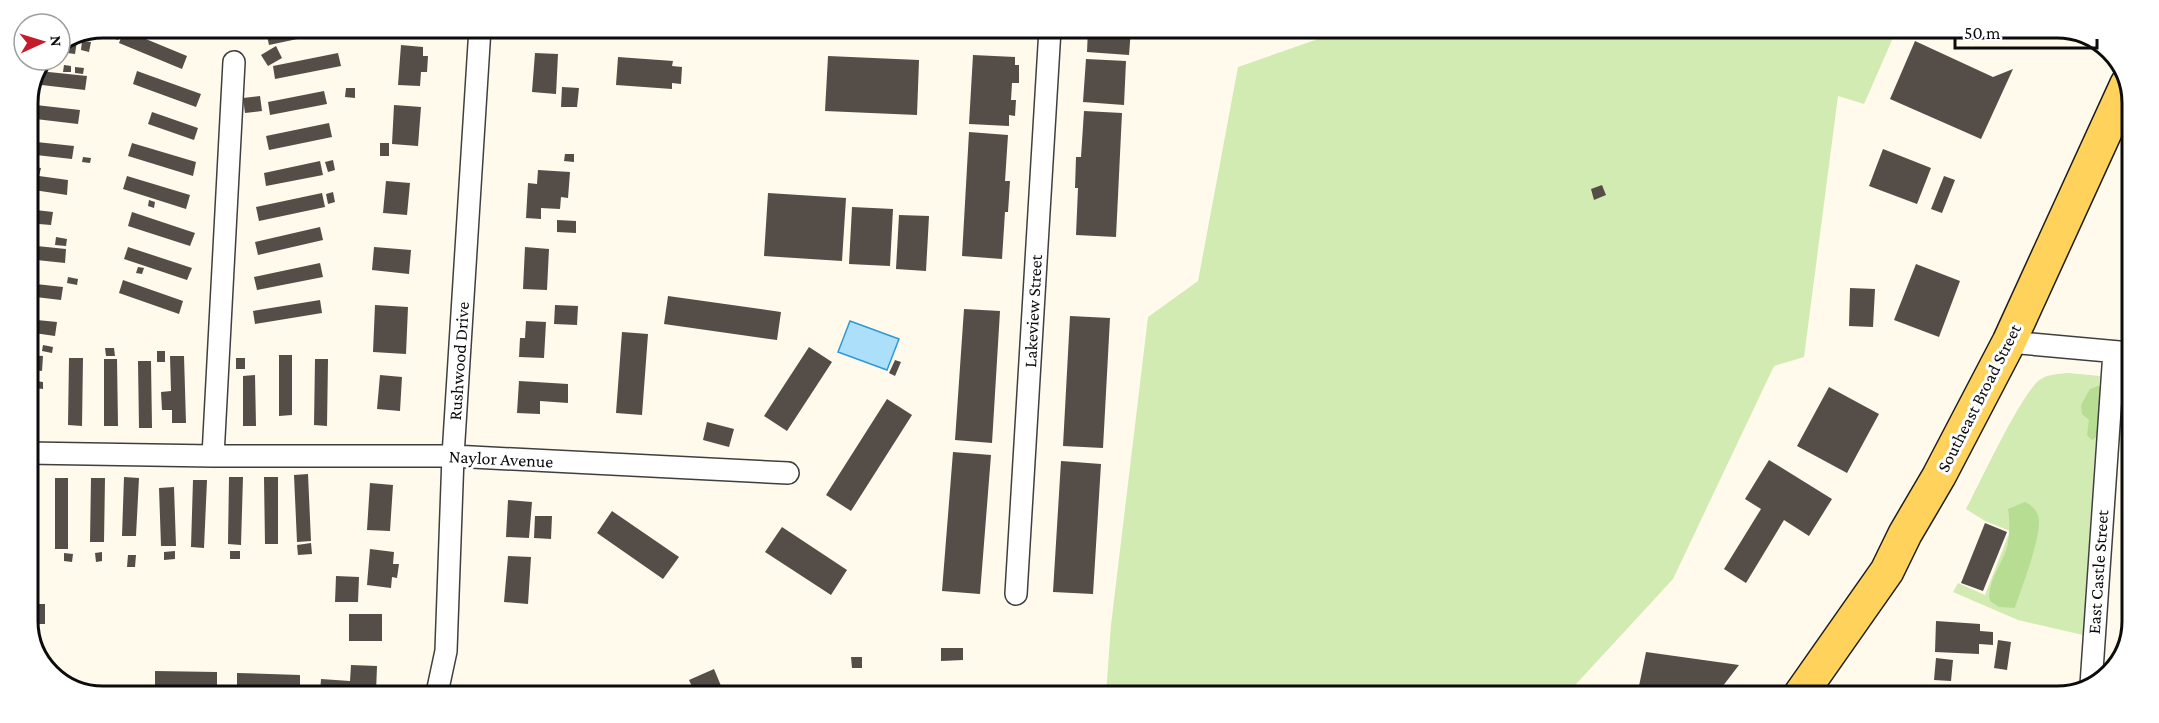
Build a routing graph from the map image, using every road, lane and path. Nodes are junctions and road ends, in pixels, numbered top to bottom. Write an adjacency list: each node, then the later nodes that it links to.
1 (479, 38): 10 (street, Rushwood Drive)
2 (1049, 38): 12 (street, Lakeview Street)
3 (234, 62): 9 (street)
4 (2121, 97): 5 (main road, Southeast Broad Street)
5 (2009, 342): 6 (street); 15 (main road, Southeast Broad Street)
6 (2122, 353)
7 (2121, 358): 13 (street, East Castle Street)
8 (38, 453): 9 (street, Naylor Avenue)
9 (213, 456): 10 (street, Naylor Avenue)
10 (453, 456): 11 (street, Naylor Avenue); 14 (street, Rushwood Drive)
11 (788, 473)
12 (1016, 594)
13 (2092, 675)
14 (438, 686)
15 (1807, 686)

